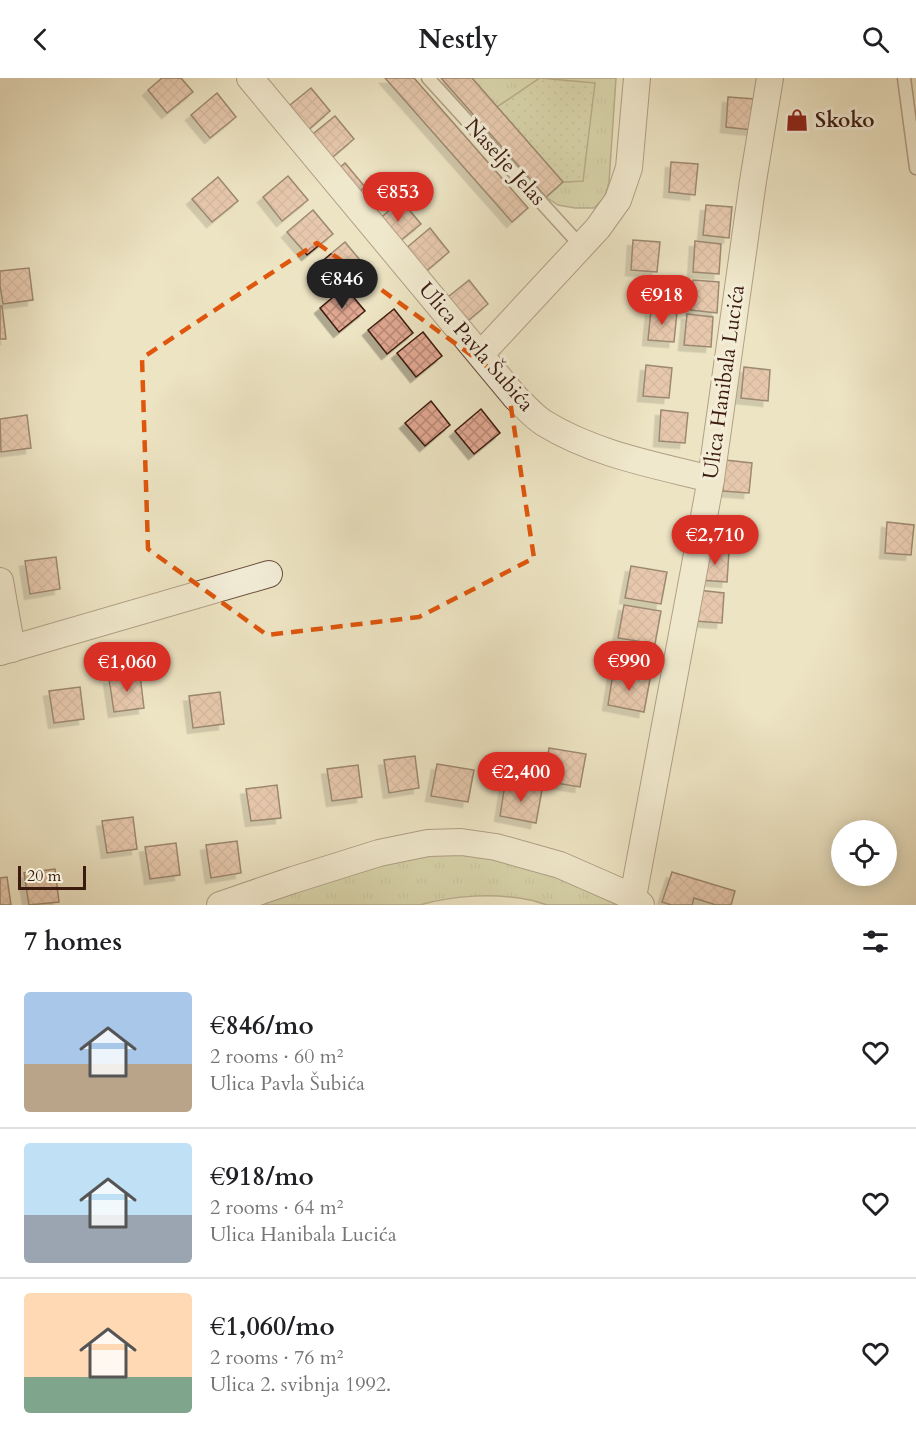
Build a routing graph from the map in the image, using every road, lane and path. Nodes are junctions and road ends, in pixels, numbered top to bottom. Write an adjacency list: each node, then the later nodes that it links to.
1 (250, 78): 8 (street, Ulica Pavla Šubića)
2 (428, 78): 7 (lane, Naselje Jelas)
3 (637, 78): 7 (street)
4 (770, 78): 9 (street, Ulica Hanibala Lucića)
5 (904, 78): 6 (lane)
6 (916, 168)
7 (581, 246): 8 (street)
8 (481, 354): 9 (street, Ulica Pavla Šubića)
9 (711, 478): 13 (street, Ulica Hanibala Lucića)
10 (269, 574): 12 (street)
11 (0, 581): 12 (street)
12 (6, 650)
13 (637, 901): 14 (street)
14 (220, 905)

